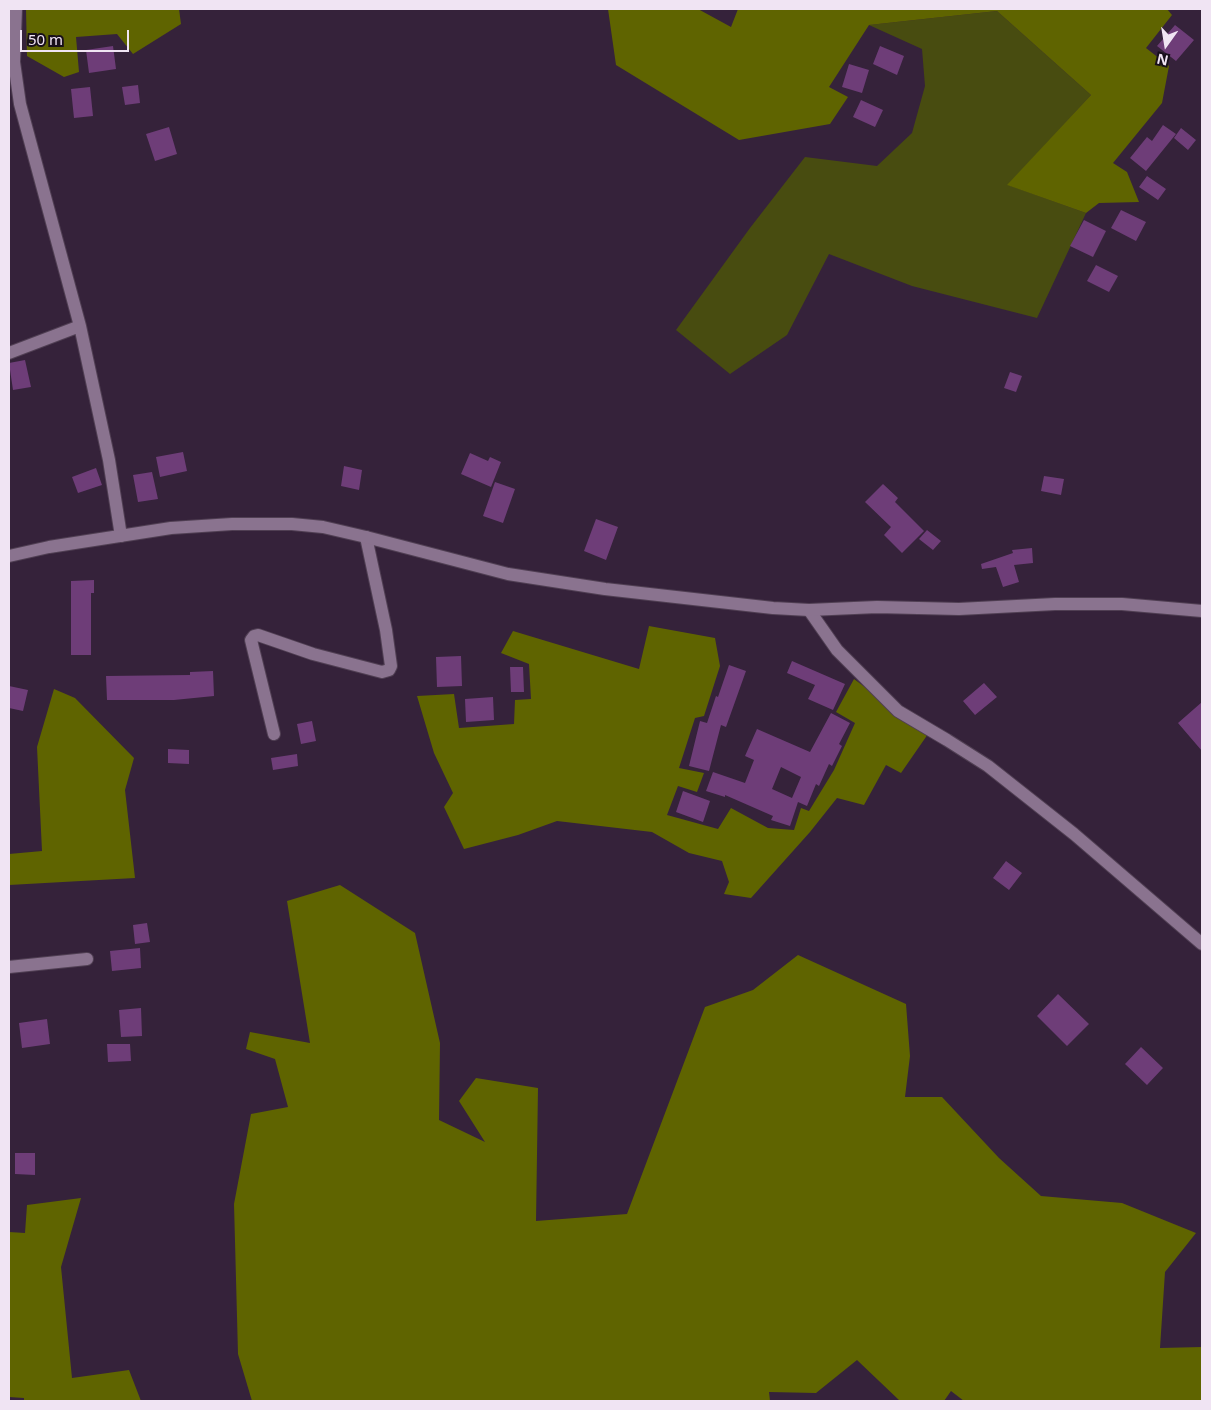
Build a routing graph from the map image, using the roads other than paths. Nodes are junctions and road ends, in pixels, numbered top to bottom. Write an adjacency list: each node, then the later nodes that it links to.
1 (16, 9): 2 (street)
2 (80, 326): 3 (street); 4 (street)
3 (9, 352)
4 (121, 536): 5 (street); 6 (street)
5 (366, 537): 7 (street); 9 (street)
6 (9, 556)
7 (809, 610): 8 (street); 10 (street)
8 (1202, 611)
9 (274, 734)
10 (1202, 944)
11 (88, 959): 12 (street)
12 (9, 967)

